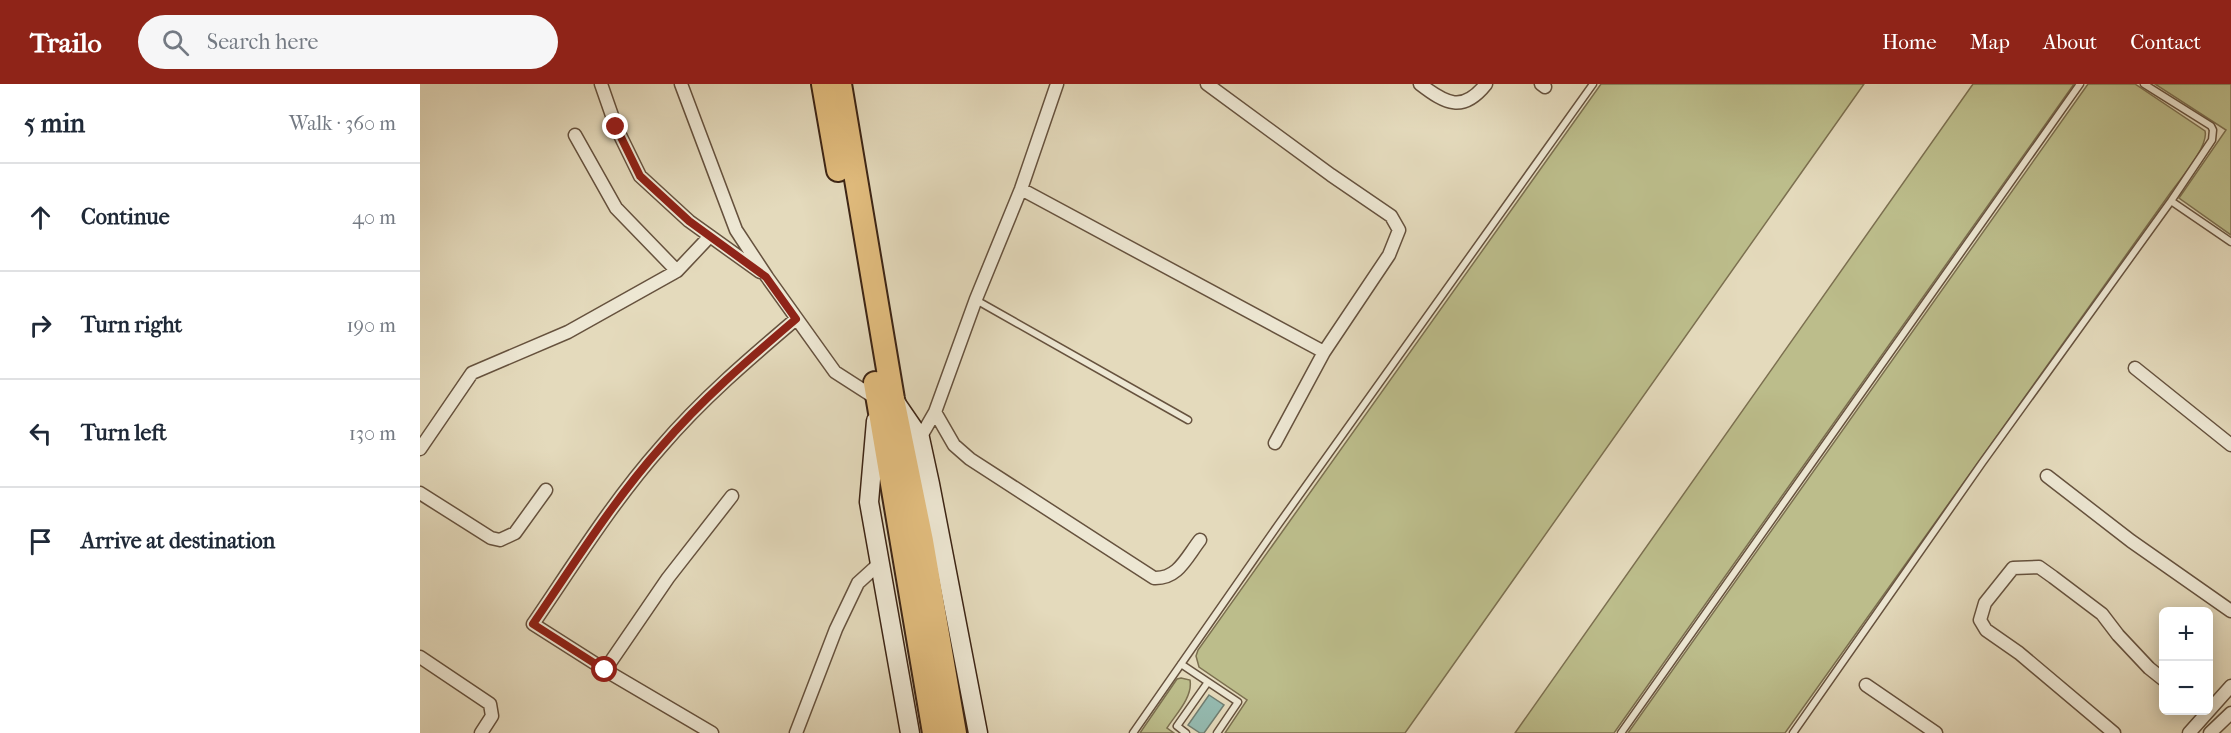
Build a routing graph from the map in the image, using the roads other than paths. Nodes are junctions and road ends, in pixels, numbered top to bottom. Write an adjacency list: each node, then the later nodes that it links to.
1 (601, 84): 15 (street)
2 (681, 84): 18 (street)
3 (823, 84): 23 (highway)
4 (840, 84): 23 (highway)
5 (1057, 84): 13 (street)
6 (1207, 84): 21 (street)
7 (1420, 84): 8 (street)
8 (1486, 84)
9 (1593, 84): 38 (lane)
10 (2080, 84): 55 (lane)
11 (2144, 84): 14 (lane)
12 (575, 135): 17 (street)
13 (1021, 189): 19 (street); 21 (street)
14 (2171, 201): 16 (lane); 56 (lane)
15 (710, 236): 17 (street); 18 (street)
16 (2231, 242)
17 (676, 271): 29 (street)
18 (766, 277): 20 (street)
19 (976, 299): 24 (street); 25 (lane)
20 (796, 319): 23 (street); 39 (street)
21 (1324, 352): 27 (street)
22 (2135, 368): 28 (street)
23 (885, 399): 26 (street); 35 (street); 49 (highway); 50 (highway)
24 (935, 412): 26 (street); 34 (street)
25 (1188, 420)
26 (920, 438): 51 (street)
27 (1275, 442)
28 (2231, 445)
29 (420, 449)
30 (2047, 476): 36 (street)
31 (546, 490): 32 (street)
32 (420, 493)
33 (732, 496): 39 (street)
34 (1200, 540)
35 (880, 563): 47 (street); 48 (street)
36 (2231, 611)
37 (420, 657): 45 (street)
38 (1181, 664): 41 (lane); 52 (lane)
39 (605, 670): 46 (street)
40 (2159, 677): 58 (street)
41 (1208, 682): 53 (lane); 54 (lane)
42 (1866, 685): 57 (street)
43 (2231, 687): 59 (street)
44 (2231, 713): 60 (street)
45 (481, 733)
46 (712, 733)
47 (796, 733)
48 (910, 733)
49 (934, 733)
50 (955, 733)
51 (978, 733)
52 (1133, 733)
53 (1186, 733)
54 (1217, 733)
55 (1621, 733)
56 (1793, 733)
57 (1936, 733)
58 (2114, 733)
59 (2189, 733)
60 (2210, 733)

